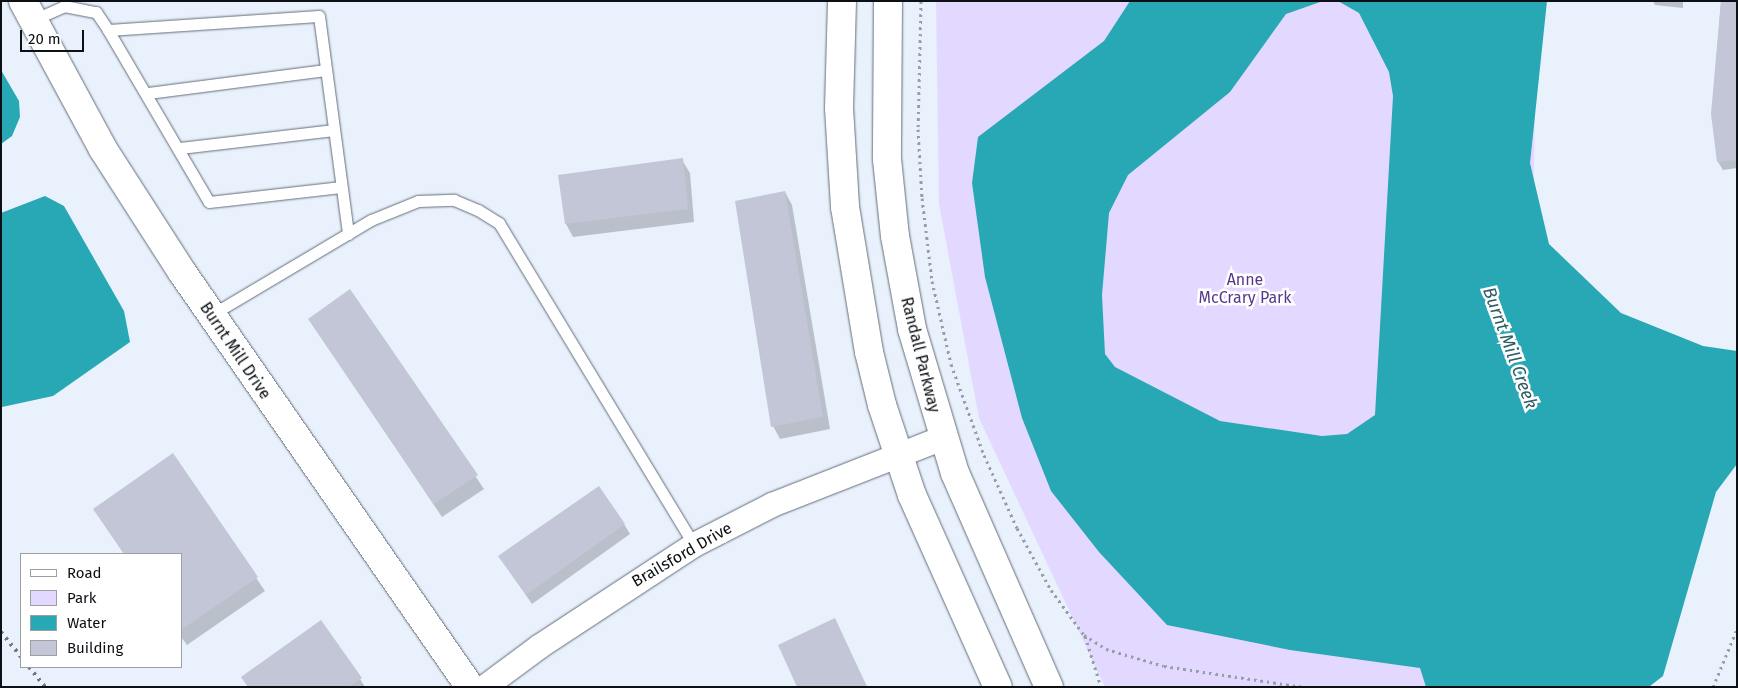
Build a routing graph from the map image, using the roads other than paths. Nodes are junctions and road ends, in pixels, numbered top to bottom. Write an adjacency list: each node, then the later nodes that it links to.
1 (842, 1): 13 (main road)
2 (888, 1): 12 (main road, Randall Parkway)
3 (28, 11): 4 (lane); 11 (main road, Burnt Mill Drive)
4 (108, 30): 5 (lane); 6 (lane)
5 (326, 70): 6 (lane); 7 (lane)
6 (148, 93): 8 (lane)
7 (334, 130): 8 (lane); 9 (lane)
8 (180, 148): 9 (lane)
9 (342, 187): 10 (lane)
10 (348, 234): 11 (lane); 14 (lane)
11 (211, 315): 15 (main road, Burnt Mill Drive)
12 (943, 438): 13 (street, Brailsford Drive); 18 (main road, Randall Parkway)
13 (898, 458): 14 (street, Brailsford Drive); 17 (main road)
14 (694, 545): 16 (street, Brailsford Drive)
15 (470, 687)
16 (485, 687)
17 (998, 687)
18 (1049, 687)

